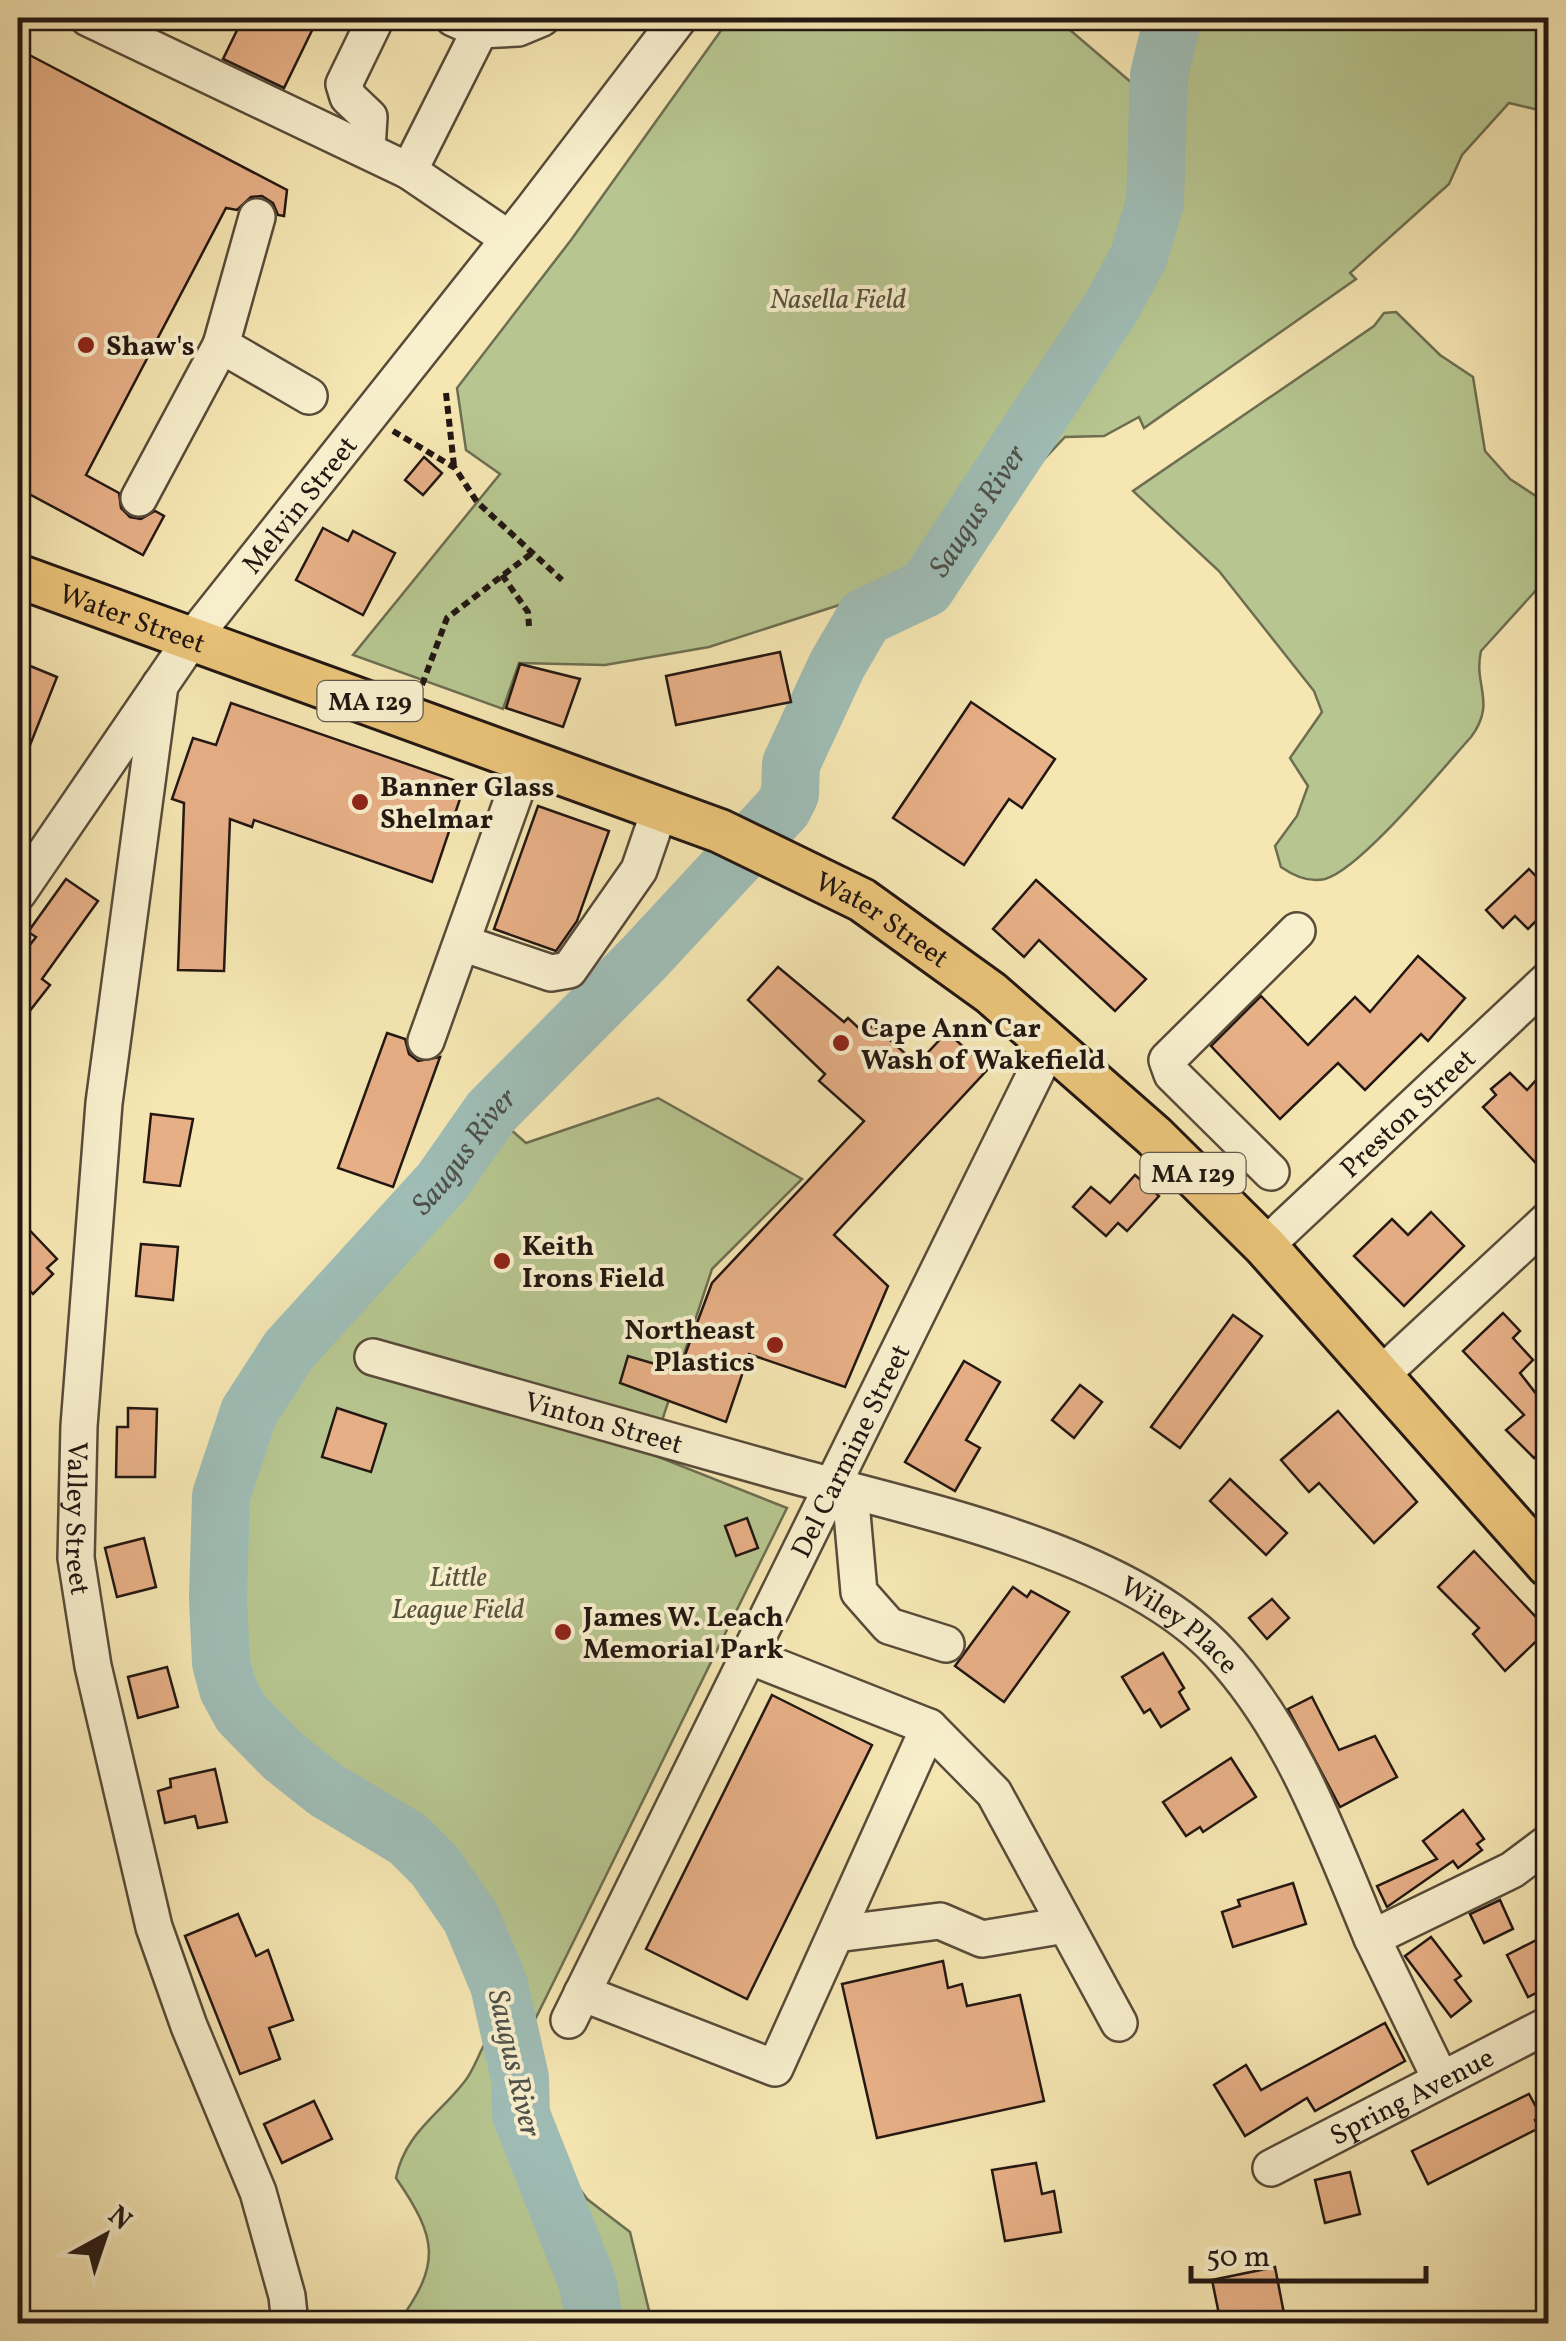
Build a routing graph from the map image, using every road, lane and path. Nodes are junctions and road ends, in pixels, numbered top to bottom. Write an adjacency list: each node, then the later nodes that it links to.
1 (88, 18): 6 (street)
2 (376, 18): 6 (street)
3 (542, 18): 5 (street)
4 (679, 18): 9 (street, Melvin Street)
5 (466, 24): 7 (street)
6 (367, 149): 7 (street)
7 (409, 170): 9 (street)
8 (257, 218): 10 (street)
9 (509, 238): 13 (street, Melvin Street)
10 (222, 345): 12 (street); 15 (street)
11 (446, 393): 14 (path)
12 (308, 396)
13 (369, 411): 14 (path); 21 (street, Melvin Street)
14 (454, 467): 16 (path)
15 (139, 498)
16 (532, 552): 17 (path); 19 (path)
17 (502, 575): 20 (path); 23 (path)
18 (18, 576): 21 (main road, Water Street / MA 129)
19 (562, 580)
20 (530, 626)
21 (191, 640): 22 (street, Melvin Street); 24 (main road, Water Street / MA 129)
22 (160, 684): 25 (street, Valley Street); 26 (street, Melvin Street)
23 (422, 685)
24 (527, 760): 27 (main road, Water Street / MA 129); 30 (street)
25 (143, 797): 26 (street); 56 (street, Valley Street)
26 (75, 808): 28 (street, Melvin Street)
27 (660, 809): 30 (street); 33 (main road, Water Street / MA 129)
28 (18, 893)
29 (1297, 931): 34 (street)
30 (462, 943): 32 (street)
31 (1548, 980): 40 (street, Preston Street)
32 (426, 1042)
33 (1050, 1044): 35 (main road, Water Street / MA 129); 43 (street, Del Carmine Street)
34 (1188, 1091): 35 (street); 36 (street)
35 (1148, 1130): 38 (main road, Water Street / MA 129)
36 (1232, 1134): 37 (street); 38 (street)
37 (1271, 1172)
38 (1192, 1173): 40 (main road, Water Street / MA 129)
39 (1548, 1220): 42 (street)
40 (1265, 1246): 42 (main road, Water Street / MA 129)
41 (372, 1356): 43 (street, Vinton Street)
42 (1381, 1375): 44 (main road, Water Street / MA 129)
43 (842, 1489): 45 (street); 46 (street, Del Carmine Street); 51 (street, Wiley Place)
44 (1548, 1564)
45 (946, 1644)
46 (749, 1656): 47 (street); 50 (street, Del Carmine Street)
47 (929, 1727): 49 (street); 50 (street)
48 (1548, 1843): 51 (street)
49 (1065, 1926): 50 (street); 52 (street)
50 (836, 1934)
51 (1372, 1938): 54 (street, Wiley Place)
52 (1120, 2024)
53 (1548, 2025): 54 (street, Spring Avenue)
54 (1440, 2078): 55 (street, Spring Avenue)
55 (1271, 2168)
56 (290, 2324)

